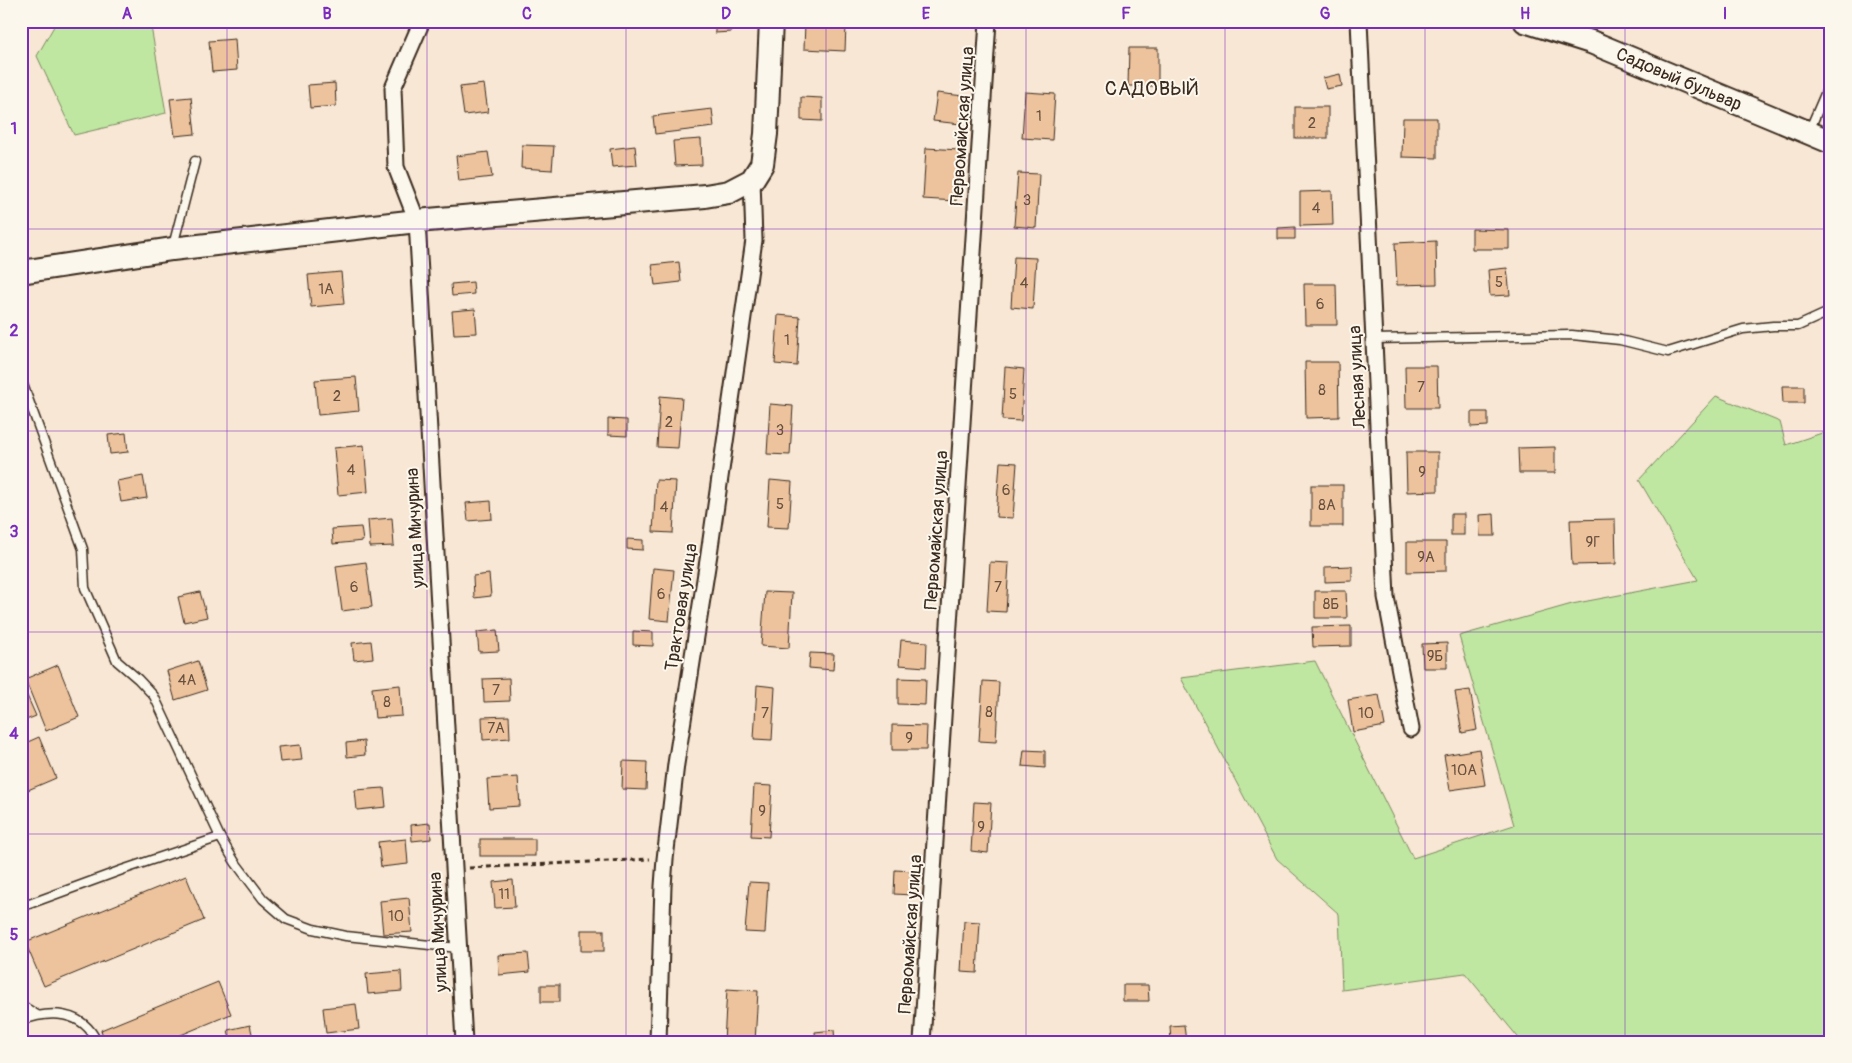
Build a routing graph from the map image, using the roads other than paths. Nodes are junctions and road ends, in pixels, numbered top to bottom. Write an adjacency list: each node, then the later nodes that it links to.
1 (422, 21): 11 (street, улица Мичурина)
2 (771, 21): 10 (street)
3 (988, 21): 27 (street, Первомайская улица)
4 (1359, 21): 15 (street, Лесная улица)
5 (1525, 21): 7 (street, Садовый бульвар)
6 (1831, 80): 7 (lane)
7 (1808, 133): 8 (street, Садовый бульвар)
8 (1831, 142)
9 (194, 161): 12 (lane)
10 (752, 180): 11 (street); 26 (street, Трактовая улица)
11 (417, 221): 12 (street); 20 (street, улица Мичурина)
12 (172, 249): 13 (street)
13 (21, 272)
14 (1831, 311): 15 (lane)
15 (1374, 339): 17 (street, Лесная улица)
16 (21, 379): 18 (lane)
17 (1410, 729)
18 (220, 837): 19 (lane); 20 (lane)
19 (21, 907)
20 (458, 948): 25 (street, улица Мичурина)
21 (21, 1005): 22 (lane)
22 (37, 1015): 23 (lane); 24 (lane)
23 (21, 1021)
24 (97, 1042)
25 (464, 1042)
26 (658, 1042)
27 (922, 1042)

